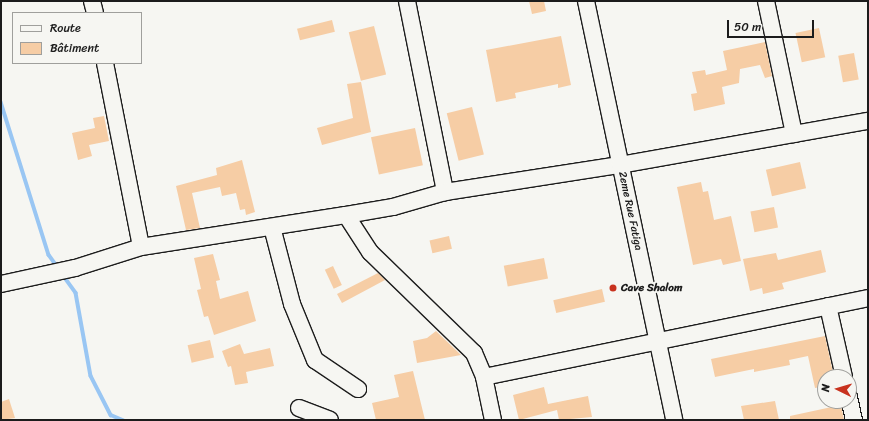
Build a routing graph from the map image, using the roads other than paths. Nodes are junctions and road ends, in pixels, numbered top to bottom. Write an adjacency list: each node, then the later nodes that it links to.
1 (92, 1): 5 (street)
2 (406, 1): 10 (street)
3 (586, 1): 9 (street, 2eme Rue Fatiga)
4 (766, 1): 8 (street)
5 (95, 12)
6 (105, 64): 13 (street)
7 (868, 121): 8 (street)
8 (794, 134): 9 (street)
9 (620, 165): 10 (street); 17 (street, 2eme Rue Fatiga)
10 (445, 192): 11 (street)
11 (346, 215): 12 (street); 19 (street)
12 (272, 227): 13 (street); 20 (street)
13 (141, 246): 14 (street)
14 (1, 284)
15 (868, 298): 16 (street)
16 (828, 306): 17 (street); 18 (street)
17 (658, 341): 19 (street); 25 (street, 2eme Rue Fatiga)
18 (842, 369)
19 (484, 376): 24 (street)
20 (358, 389)
21 (299, 408): 23 (street)
22 (852, 409): 26 (street)
23 (330, 420)
24 (493, 420)
25 (674, 420)
26 (854, 420)

